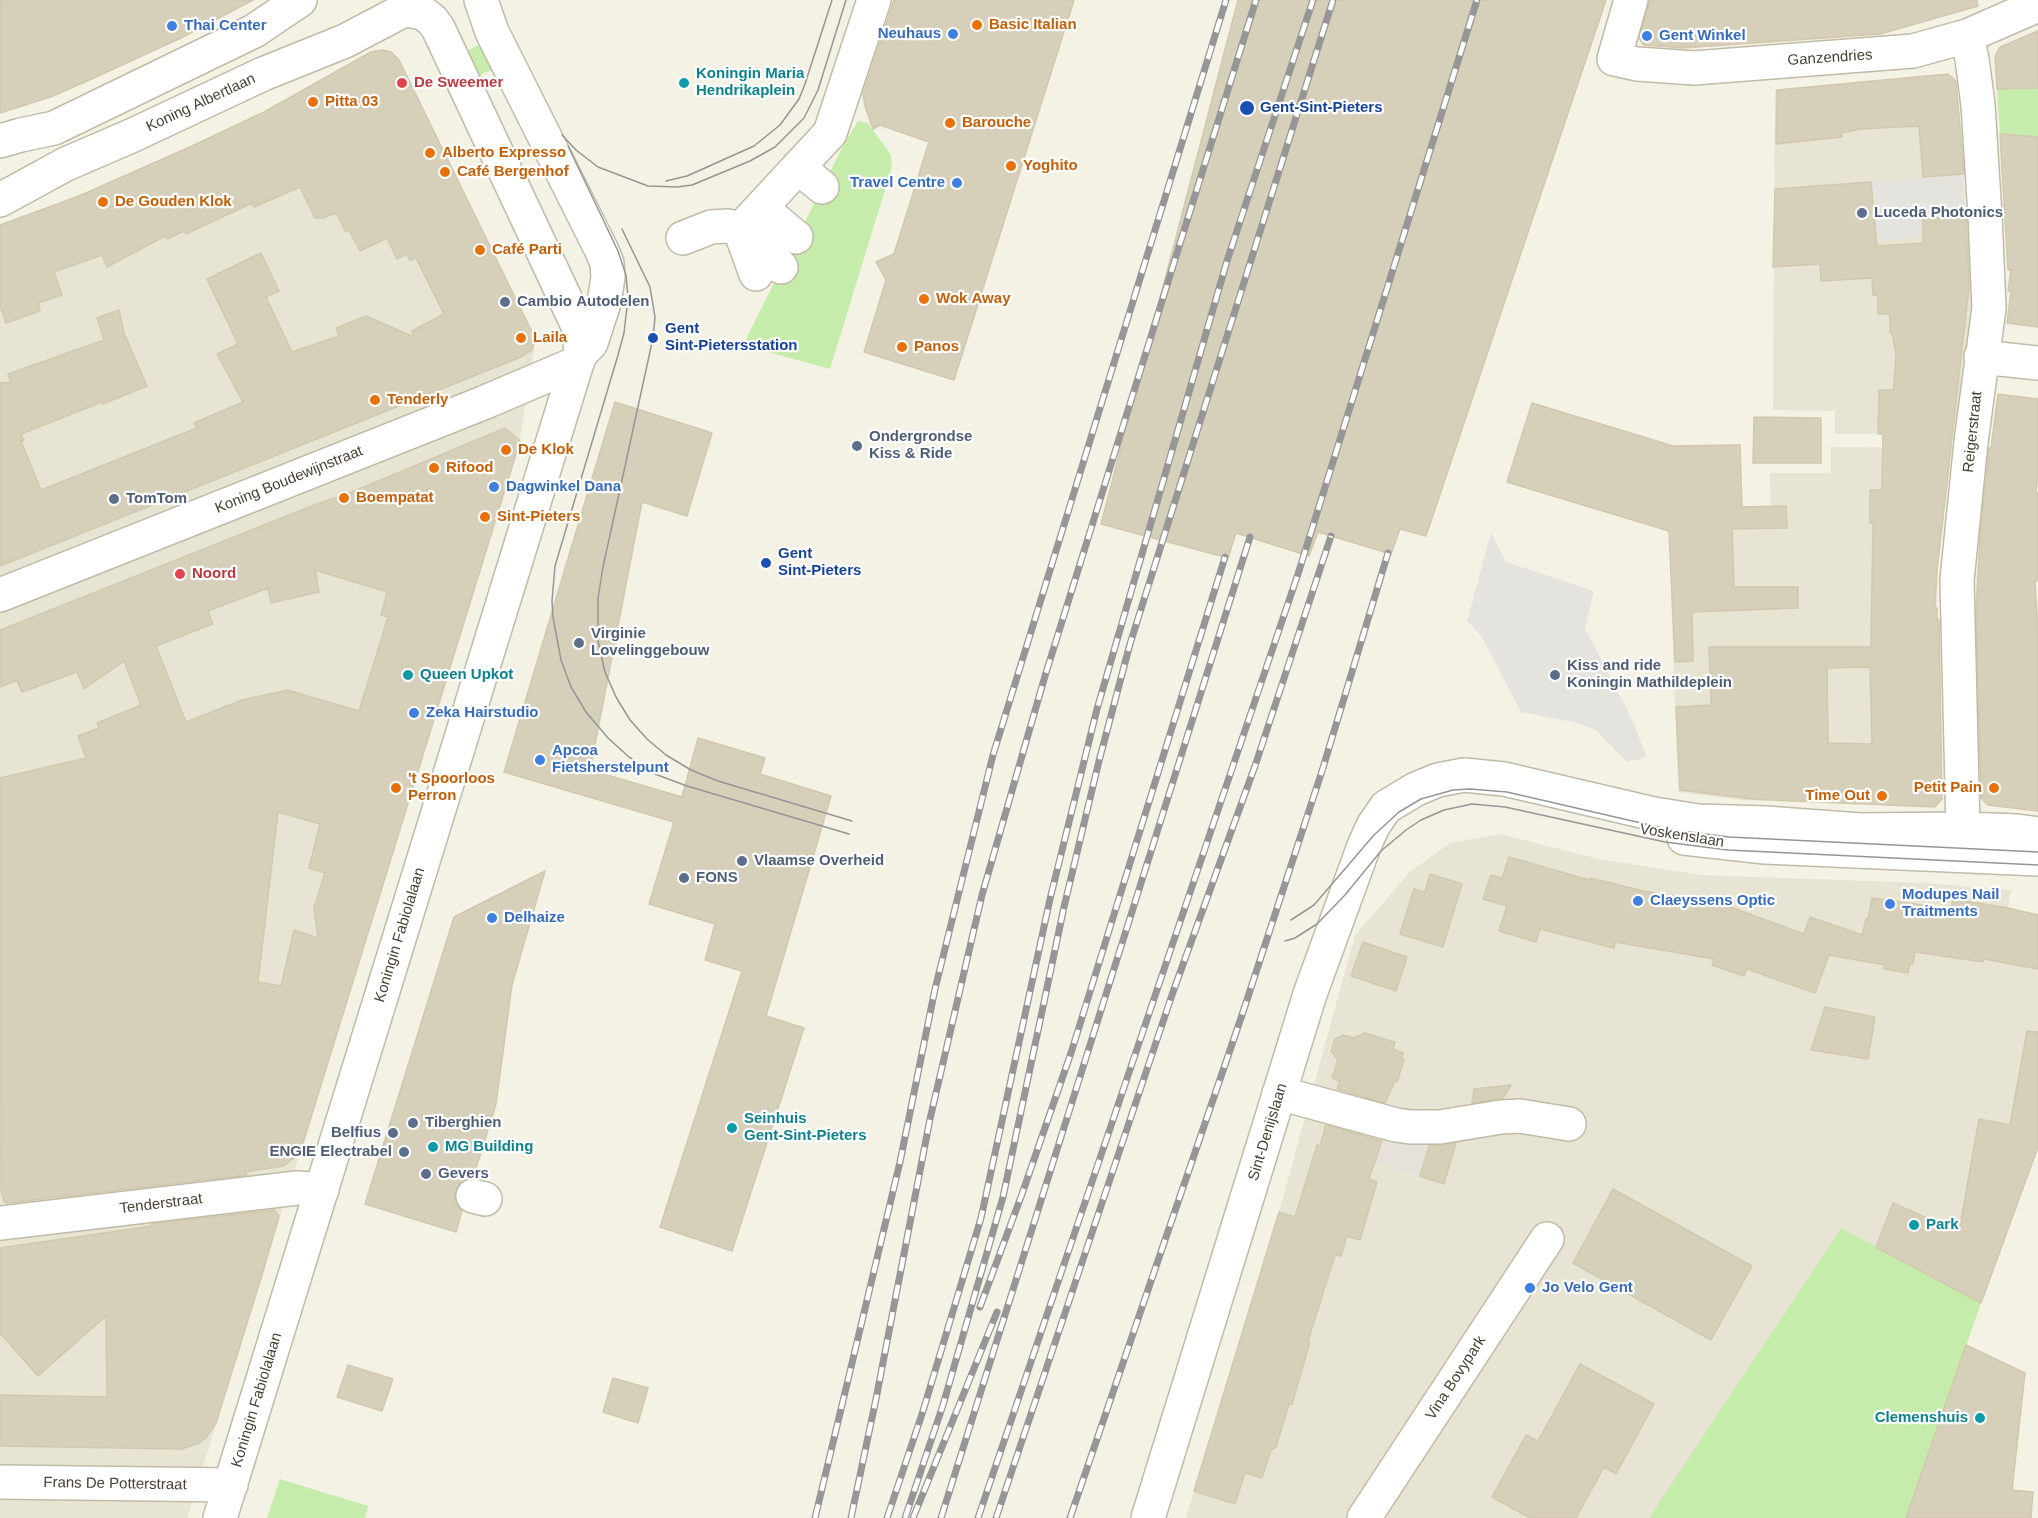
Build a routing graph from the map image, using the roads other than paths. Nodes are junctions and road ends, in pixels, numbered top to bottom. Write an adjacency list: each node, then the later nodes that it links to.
1 (300, 0): 7 (street)
2 (481, 0): 14 (street)
3 (874, 0): 9 (street)
4 (1631, 0): 6 (street, Ganzendries)
5 (2038, 5): 6 (street, Ganzendries)
6 (1967, 36): 13 (street, Reigerstraat)
7 (0, 141)
8 (0, 200): 14 (street, Koning Albertlaan)
9 (751, 219): 10 (street); 11 (street); 12 (street)
10 (796, 237)
11 (683, 238)
12 (769, 271)
13 (1981, 357): 15 (street); 18 (street, Reigerstraat)
14 (579, 358): 16 (street, Koning Boudewijnstraat); 24 (street, Koningin Fabiolalaan)
15 (2038, 363)
16 (0, 595)
17 (1438, 780): 18 (street, Voskenslaan); 21 (street, Sint-Denijslaan)
18 (1963, 829): 19 (street, Voskenslaan)
19 (2038, 834)
20 (2038, 859): 21 (street, Voskenslaan)
21 (1355, 868): 22 (street, Sint-Denijslaan)
22 (1279, 1094): 23 (street); 30 (street, Sint-Denijslaan)
23 (1569, 1124)
24 (321, 1190): 25 (street, Tenderstraat); 28 (street, Koningin Fabiolalaan)
25 (0, 1223)
26 (1547, 1239): 31 (street, Vina Bovypark)
27 (0, 1482): 28 (street, Frans De Potterstraat)
28 (231, 1485): 29 (street, Koningin Fabiolalaan)
29 (220, 1518)
30 (1148, 1518)
31 (1364, 1518)

